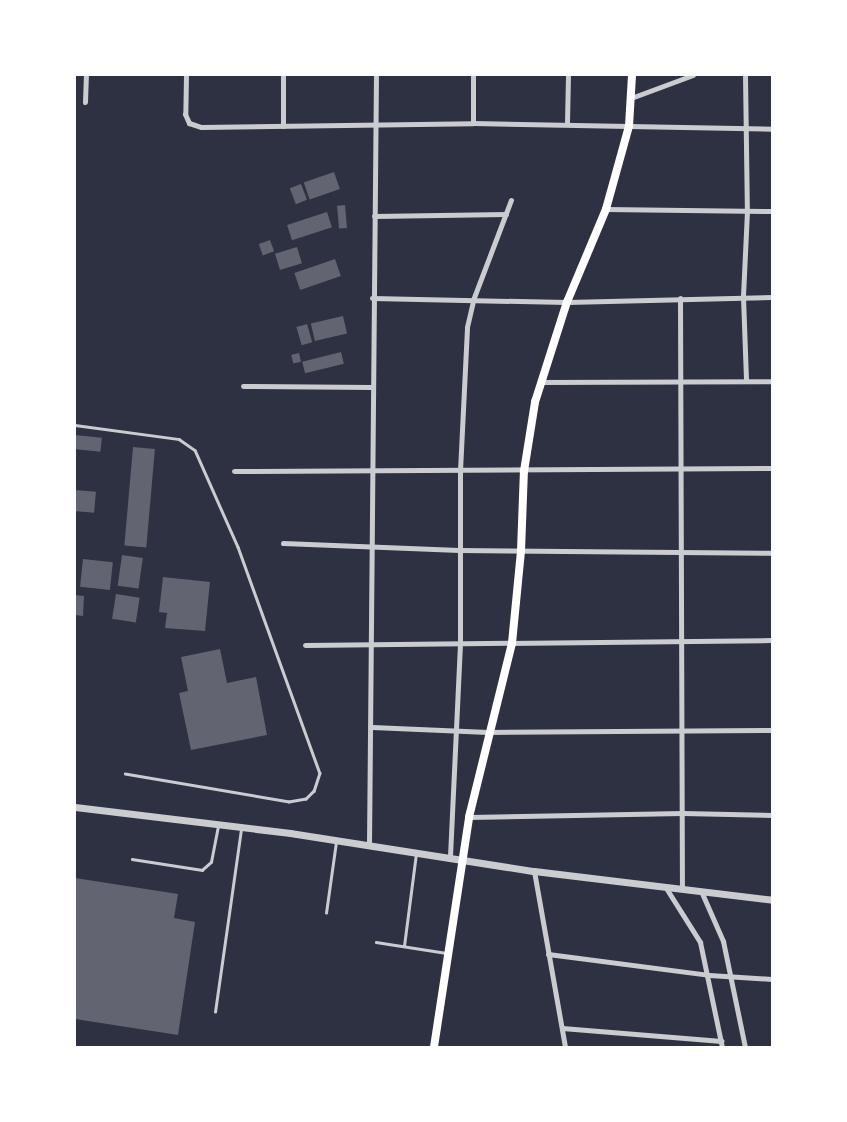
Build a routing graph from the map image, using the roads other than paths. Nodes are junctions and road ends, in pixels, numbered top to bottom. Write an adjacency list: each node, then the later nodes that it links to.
1 (86, 75): 11 (street)
2 (186, 75): 14 (street)
3 (283, 75): 14 (street)
4 (376, 75): 15 (street)
5 (473, 75): 12 (street)
6 (568, 75): 13 (street)
7 (632, 75): 10 (main road)
8 (693, 75): 10 (street)
9 (745, 75): 17 (street)
10 (631, 98): 16 (main road)
11 (85, 102)
12 (473, 123): 13 (street); 15 (street)
13 (567, 123): 16 (street)
14 (283, 126): 15 (street)
15 (374, 126): 24 (street)
16 (629, 126): 17 (street); 20 (main road)
17 (745, 128): 18 (street); 21 (street)
18 (772, 129)
19 (511, 200): 23 (street)
20 (606, 209): 21 (street); 30 (main road)
21 (747, 211): 22 (street); 25 (street)
22 (772, 211)
23 (506, 214): 24 (street); 29 (street)
24 (374, 216): 27 (street)
25 (743, 297): 26 (street); 28 (street); 31 (street)
26 (772, 297)
27 (372, 298): 29 (street); 36 (street)
28 (680, 298): 30 (street); 34 (street)
29 (472, 300): 30 (street); 41 (street)
30 (567, 302): 33 (main road)
31 (746, 380): 32 (street); 34 (street)
32 (772, 381)
33 (539, 382): 34 (street); 42 (main road)
34 (683, 383): 39 (street)
35 (242, 386): 36 (street)
36 (372, 387): 40 (street)
37 (75, 425): 61 (lane)
38 (772, 468): 39 (street)
39 (683, 469): 42 (street); 48 (street)
40 (373, 470): 41 (street); 43 (street); 45 (street)
41 (460, 470): 42 (street); 46 (street)
42 (524, 471): 47 (main road)
43 (234, 472)
44 (283, 543): 45 (street)
45 (372, 548): 46 (street); 54 (street)
46 (459, 550): 47 (street); 52 (street)
47 (521, 551): 48 (street); 53 (main road)
48 (682, 553): 49 (street); 51 (street)
49 (772, 553)
50 (770, 640): 51 (street)
51 (683, 641): 53 (street); 59 (street)
52 (460, 642): 53 (street); 54 (street); 57 (street)
53 (512, 643): 60 (main road)
54 (370, 644): 55 (street); 56 (street)
55 (305, 645)
56 (372, 727): 57 (street); 69 (street)
57 (456, 730): 60 (street); 71 (street)
58 (772, 730): 59 (street)
59 (683, 731): 60 (street); 63 (street)
60 (488, 732): 65 (main road)
61 (124, 774)
62 (75, 807): 66 (street)
63 (683, 812): 64 (street); 65 (street); 76 (street)
64 (772, 815)
65 (470, 817): 73 (main road)
66 (218, 824): 67 (street); 72 (lane)
67 (241, 827): 68 (street); 87 (lane)
68 (336, 841): 69 (street); 79 (lane)
69 (370, 845): 70 (street)
70 (417, 853): 71 (street); 81 (lane)
71 (450, 856): 73 (street)
72 (132, 859)
73 (462, 859): 74 (street); 82 (main road)
74 (534, 871): 75 (street); 83 (street)
75 (666, 888): 76 (street); 85 (street)
76 (682, 889): 77 (street)
77 (701, 891): 78 (street); 84 (street)
78 (772, 900)
79 (326, 913)
80 (376, 942): 81 (lane)
81 (404, 946): 82 (lane)
82 (448, 953): 90 (main road)
83 (548, 954): 85 (street); 88 (street)
84 (732, 974): 85 (street); 86 (street); 92 (street)
85 (709, 975): 89 (street)
86 (772, 978)
87 (215, 1012)
88 (562, 1028): 89 (street); 91 (street)
89 (722, 1044)
90 (434, 1047)
91 (565, 1047)
92 (745, 1047)

